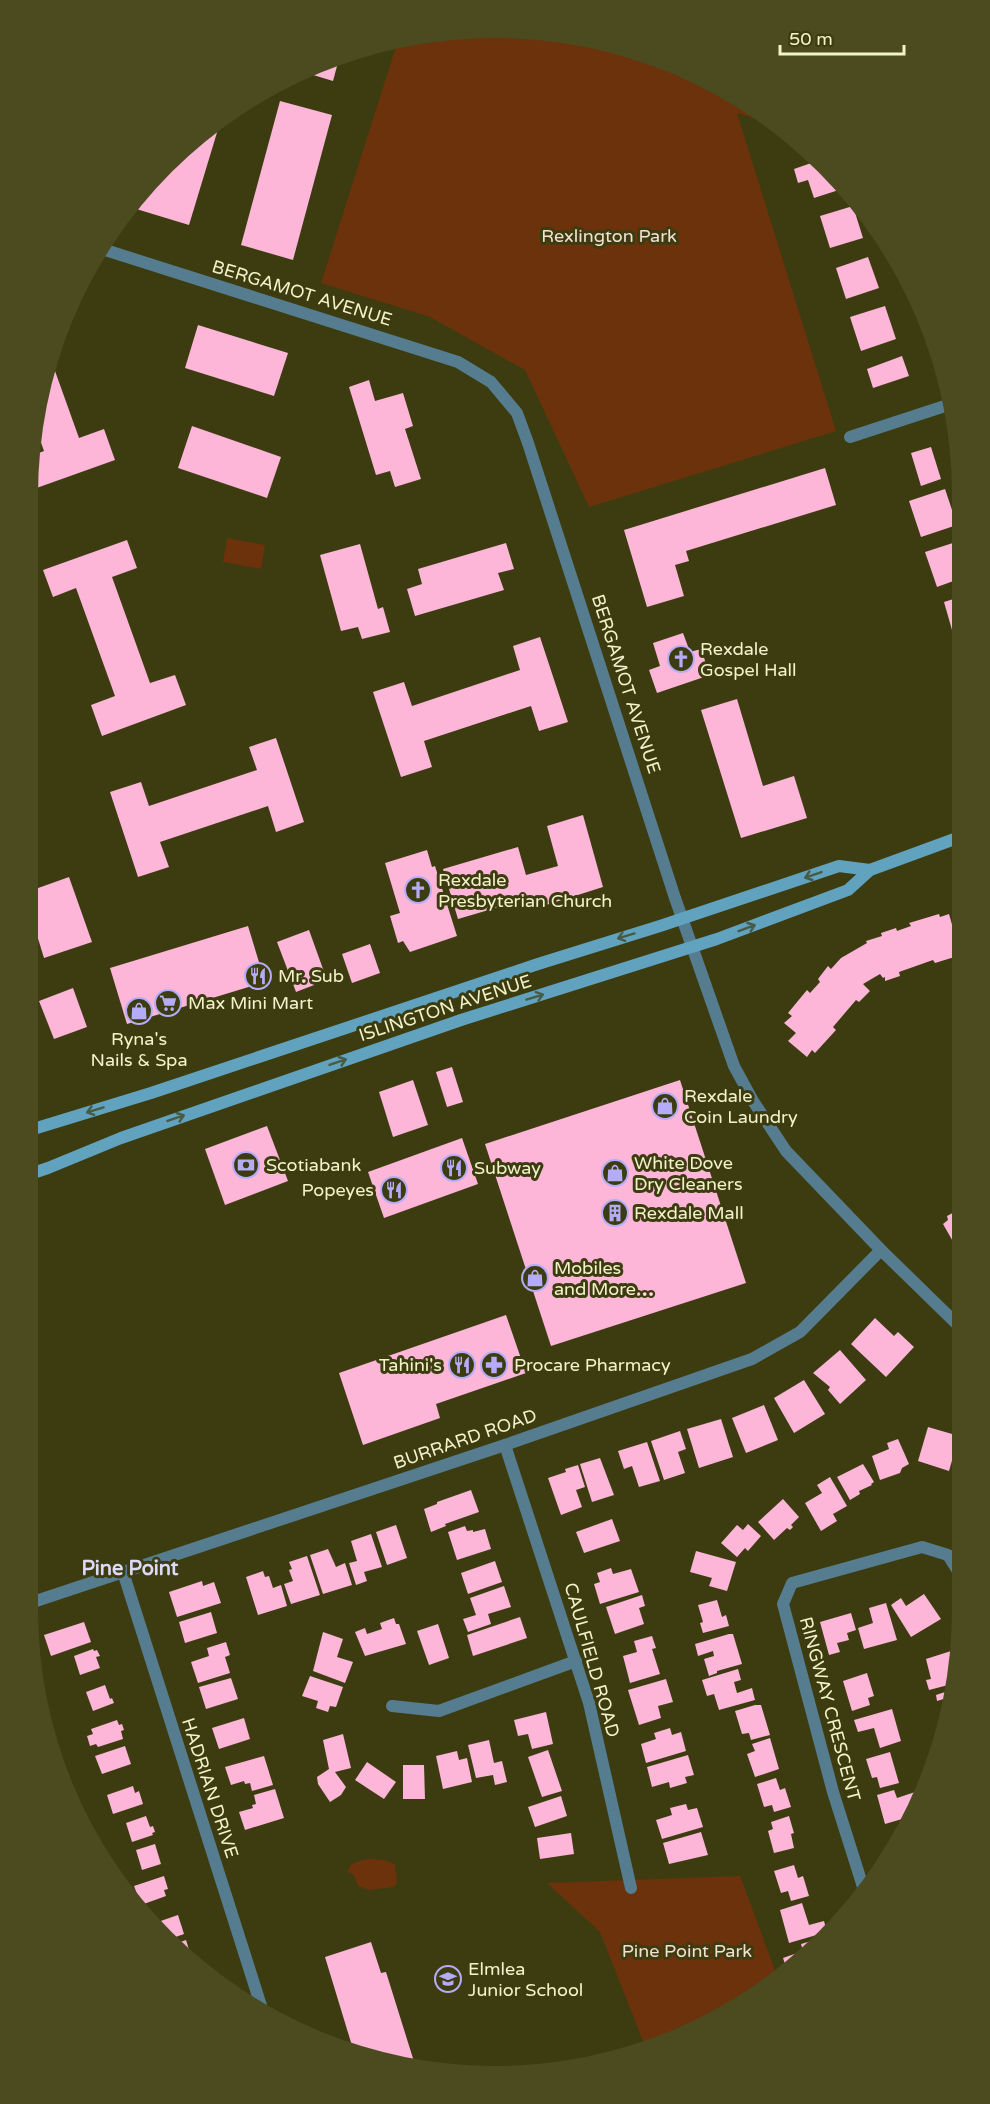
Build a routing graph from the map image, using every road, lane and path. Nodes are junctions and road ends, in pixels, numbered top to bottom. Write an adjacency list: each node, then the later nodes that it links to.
1 (109, 251): 6 (street, BERGAMOT AVENUE)
2 (944, 406): 3 (street)
3 (850, 437)
4 (952, 840): 5 (main road, ISLINGTON AVENUE)
5 (870, 870): 6 (main road, ISLINGTON AVENUE, one-way to 6); 7 (main road, ISLINGTON AVENUE, one-way to 5)
6 (682, 919): 7 (street, BERGAMOT AVENUE); 8 (main road, ISLINGTON AVENUE, one-way to 8)
7 (692, 948): 9 (main road, ISLINGTON AVENUE, one-way to 7); 10 (street, BERGAMOT AVENUE)
8 (38, 1128)
9 (38, 1171)
10 (881, 1250): 11 (street, BERGAMOT AVENUE); 12 (street, BURRARD ROAD)
11 (952, 1319)
12 (505, 1445): 14 (street, BURRARD ROAD); 16 (street, CAULFIELD ROAD)
13 (952, 1561): 18 (street, RINGWAY CRESCENT)
14 (123, 1572): 15 (street, BURRARD ROAD); 20 (street, HADRIAN DRIVE)
15 (38, 1600)
16 (576, 1661): 17 (street); 19 (street, CAULFIELD ROAD)
17 (392, 1706)
18 (862, 1883)
19 (632, 1888)
20 (259, 2001)

